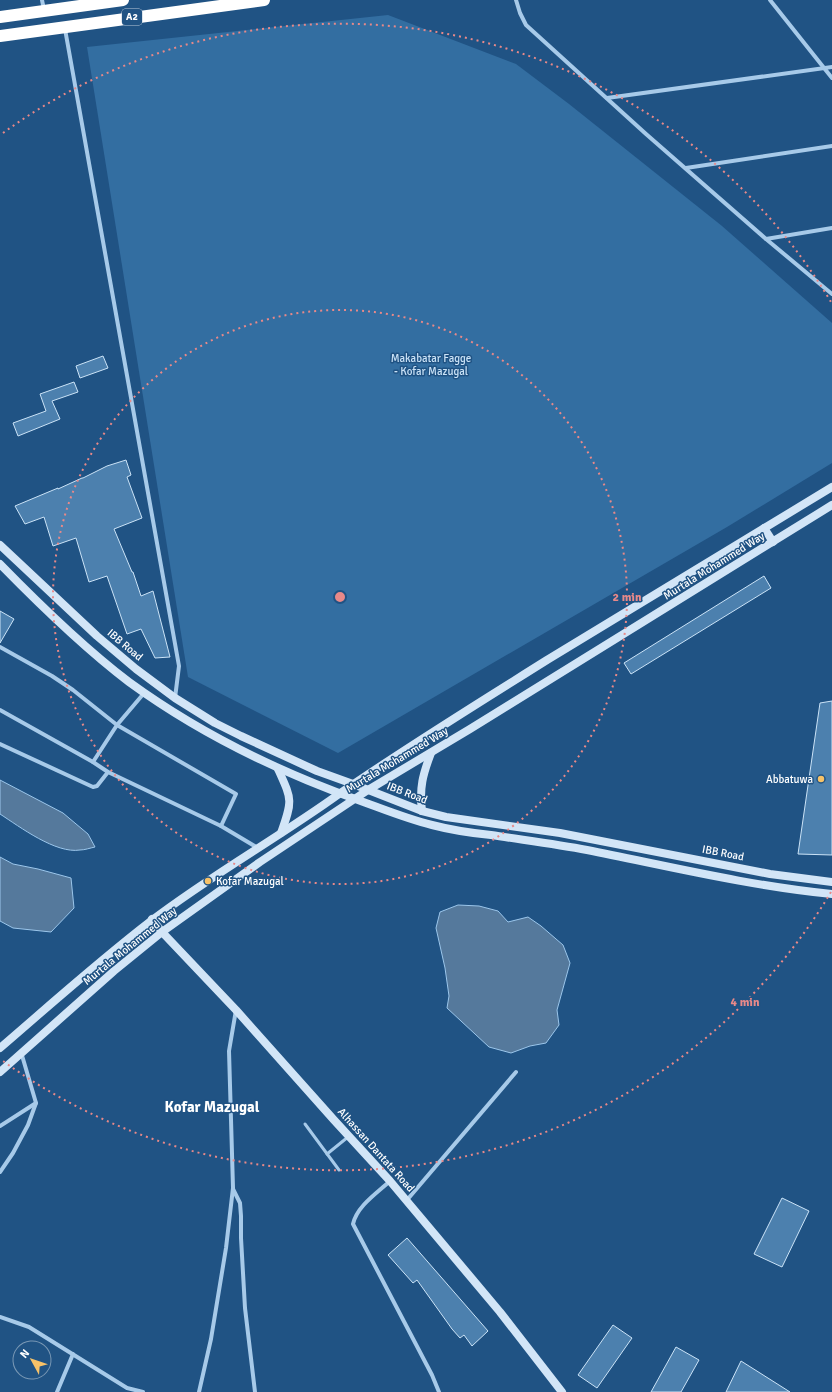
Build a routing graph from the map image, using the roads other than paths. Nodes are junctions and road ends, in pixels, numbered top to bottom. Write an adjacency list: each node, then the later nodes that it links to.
1 (123, 0): 5 (highway, A2)
2 (264, 0): 7 (highway, A2)
3 (516, 0): 12 (street)
4 (770, 0): 10 (street)
5 (43, 5): 6 (highway, A2)
6 (0, 16)
7 (64, 27): 8 (highway, A2); 26 (street)
8 (0, 36)
9 (832, 67): 10 (street)
10 (824, 68): 11 (street); 12 (street)
11 (832, 78)
12 (607, 98): 14 (street)
13 (832, 146): 14 (street)
14 (686, 168): 16 (street)
15 (832, 228): 16 (street)
16 (766, 239): 17 (street)
17 (832, 294)
18 (832, 487): 20 (main road, Murtala Mohammed Way)
19 (832, 505): 21 (main road, Murtala Mohammed Way)
20 (764, 528): 21 (main road); 34 (main road, Murtala Mohammed Way)
21 (773, 542): 30 (main road, Murtala Mohammed Way)
22 (0, 545): 26 (main road, IBB Road)
23 (0, 564): 25 (main road, IBB Road)
24 (0, 647): 28 (street)
25 (145, 692): 28 (street); 32 (main road, IBB Road)
26 (175, 698): 34 (main road, IBB Road)
27 (0, 710): 31 (street)
28 (117, 725): 31 (street); 39 (street)
29 (0, 744): 33 (street)
30 (431, 753): 35 (main road, Murtala Mohammed Way); 38 (main road)
31 (93, 762): 33 (street)
32 (278, 769): 36 (main road, IBB Road); 40 (main road)
33 (108, 772): 39 (street)
34 (353, 784): 35 (main road, IBB Road); 36 (main road, Murtala Mohammed Way)
35 (368, 790): 37 (main road, Murtala Mohammed Way); 38 (main road, IBB Road)
36 (340, 794): 37 (main road, IBB Road); 40 (main road, Murtala Mohammed Way)
37 (354, 798): 43 (main road, IBB Road); 45 (main road, Murtala Mohammed Way)
38 (422, 811): 42 (main road, IBB Road)
39 (221, 826): 41 (street)
40 (281, 833): 41 (main road, Murtala Mohammed Way)
41 (258, 848): 44 (main road, Murtala Mohammed Way)
42 (832, 882)
43 (832, 894)
44 (152, 919): 45 (main road, Alhassan Dantata Road); 47 (main road, Murtala Mohammed Way)
45 (162, 932): 46 (main road, Alhassan Dantata Road); 48 (main road, Murtala Mohammed Way)
46 (236, 1010): 54 (main road, Alhassan Dantata Road); 59 (street)
47 (0, 1048)
48 (21, 1052): 49 (main road, Murtala Mohammed Way); 51 (street)
49 (0, 1072)
50 (516, 1072): 60 (street)
51 (36, 1103): 53 (street); 57 (street)
52 (305, 1124): 55 (lane)
53 (0, 1126)
54 (349, 1136): 55 (lane); 58 (main road, Alhassan Dantata Road)
55 (327, 1154): 56 (lane)
56 (339, 1170)
57 (0, 1172)
58 (390, 1180): 60 (main road, Alhassan Dantata Road); 67 (street)
59 (233, 1188): 65 (street); 66 (street)
60 (407, 1200): 68 (main road, Alhassan Dantata Road)
61 (0, 1317): 62 (street)
62 (73, 1354): 63 (street); 64 (street)
63 (57, 1392)
64 (143, 1392)
65 (199, 1392)
66 (255, 1392)
67 (439, 1392)
68 (562, 1392)

